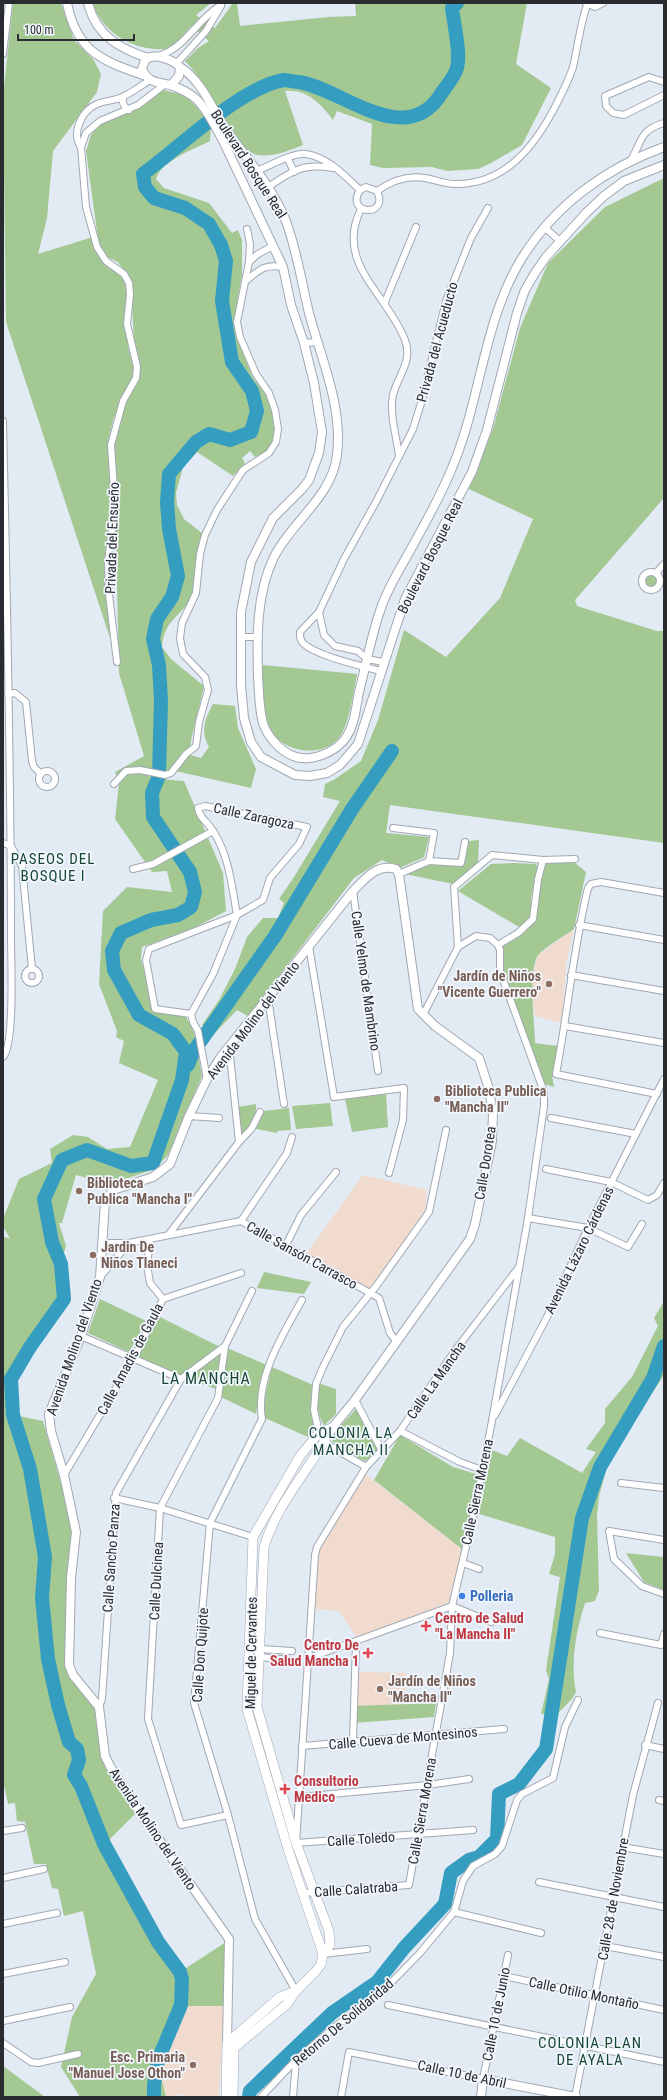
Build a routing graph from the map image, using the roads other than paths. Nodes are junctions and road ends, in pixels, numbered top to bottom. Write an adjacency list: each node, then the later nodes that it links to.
1 (9, 3): 7 (street)
2 (67, 3): 10 (street)
3 (88, 3): 8 (street)
4 (603, 3): 6 (street)
5 (222, 4): 8 (street); 9 (street)
6 (587, 4): 30 (street)
7 (3, 54)
8 (151, 58): 9 (street); 10 (street)
9 (178, 66): 12 (street); 17 (street, Boulevard Bosque Real)
10 (148, 78): 12 (street, Boulevard Bosque Real); 14 (street, Privada del Ensueño)
11 (664, 82): 13 (street)
12 (168, 85): 15 (street); 17 (street, Boulevard Bosque Real)
13 (664, 95)
14 (123, 98): 15 (street); 20 (street, Privada del Ensueño)
15 (129, 110): 20 (street)
16 (662, 124): 18 (street)
17 (223, 131): 26 (street, Boulevard Bosque Real); 37 (street, Boulevard Bosque Real)
18 (641, 143): 21 (street); 23 (street)
19 (664, 147): 21 (street, Boulevard Bosque Real)
20 (81, 148): 55 (street, Privada del Ensueño)
21 (652, 152): 23 (street, Boulevard Bosque Real)
22 (288, 158): 25 (street); 26 (street); 27 (street)
23 (630, 162): 34 (street, Boulevard Bosque Real)
24 (664, 165): 36 (street, Boulevard Bosque Real)
25 (336, 168): 27 (street); 29 (street)
26 (256, 171): 28 (street, Boulevard Bosque Real)
27 (294, 172): 28 (street)
28 (267, 188): 42 (street, Boulevard Bosque Real)
29 (360, 190): 30 (street); 32 (street, Privada del Acueducto)
30 (377, 191): 32 (street)
31 (488, 208): 45 (street, Privada del Acueducto)
32 (361, 209): 41 (street, Privada del Acueducto)
33 (416, 227): 41 (street)
34 (544, 228): 36 (street); 57 (street, Boulevard Bosque Real)
35 (247, 229): 38 (street)
36 (560, 241): 56 (street, Boulevard Bosque Real)
37 (273, 246): 38 (street); 39 (street, Boulevard Bosque Real)
38 (249, 262): 40 (street)
39 (283, 267): 40 (street); 43 (street, Boulevard Bosque Real)
40 (247, 280): 61 (street)
41 (385, 302): 45 (street, Privada del Acueducto)
42 (317, 342): 43 (street); 51 (street, Boulevard Bosque Real)
43 (304, 344): 50 (street, Boulevard Bosque Real)
44 (3, 421): 46 (street)
45 (399, 456): 49 (street, Privada del Acueducto)
46 (4, 477): 54 (street)
47 (664, 564): 48 (street)
48 (656, 573)
49 (319, 612): 52 (street); 53 (street, Privada del Acueducto)
50 (242, 637): 51 (street); 58 (street, Boulevard Bosque Real)
51 (257, 638): 57 (street, Boulevard Bosque Real)
52 (334, 646): 53 (street); 57 (street, Privada del Acueducto)
53 (328, 656): 57 (street, Privada del Acueducto)
54 (5, 662): 59 (street)
55 (117, 662)
56 (383, 662): 57 (street, Privada del Acueducto); 58 (street, Boulevard Bosque Real)
57 (366, 663): 58 (street, Privada del Acueducto)
58 (380, 671)
59 (8, 694): 60 (street); 66 (street)
60 (41, 774)
61 (114, 784)
62 (393, 828): 69 (street)
63 (213, 830): 70 (street); 74 (street, Calle Zaragoza); 74 (street, Calle Zaragoza)
64 (466, 842): 69 (street)
65 (3, 843): 66 (street)
66 (11, 846): 80 (street); 88 (street)
67 (575, 859): 68 (street)
68 (543, 860): 77 (street); 79 (street)
69 (429, 861): 71 (street)
70 (133, 869)
71 (399, 874): 72 (street, Avenida Molino del Viento); 85 (street)
72 (353, 891): 78 (street, Avenida Molino del Viento); 92 (street, Calle Yelmo de Mambrino)
73 (664, 893): 75 (street)
74 (237, 915): 84 (street); 84 (street)
75 (579, 926): 76 (street); 81 (street)
76 (664, 940)
77 (498, 945): 79 (street); 110 (street, Calle Sierra Morena)
78 (309, 946): 83 (street, Avenida Molino del Viento); 107 (street)
79 (458, 947): 85 (street)
80 (32, 969)
81 (571, 975): 82 (street); 86 (street)
82 (664, 991)
83 (268, 998): 90 (street, Avenida Molino del Viento); 96 (street)
84 (191, 1014): 93 (street)
85 (422, 1015): 127 (street, Calle Dorotea)
86 (565, 1026): 89 (street); 95 (street)
87 (3, 1032): 88 (street)
88 (10, 1035): 91 (street)
89 (664, 1043)
90 (229, 1046): 93 (street, Avenida Molino del Viento); 104 (street)
91 (3, 1057)
92 (378, 1071)
93 (207, 1079): 98 (street, Avenida Molino del Viento)
94 (664, 1079): 95 (street, Avenida Lázaro Cárdenas)
95 (657, 1094): 102 (street, Avenida Lázaro Cárdenas)
96 (284, 1104)
97 (260, 1112): 104 (street)
98 (189, 1116): 99 (street); 116 (street, Avenida Molino del Viento)
99 (219, 1118)
100 (551, 1118): 102 (street)
101 (446, 1130): 123 (street)
102 (636, 1134): 108 (street, Avenida Lázaro Cárdenas)
103 (292, 1136): 111 (street)
104 (239, 1142): 114 (street)
105 (546, 1169): 108 (street)
106 (336, 1172): 118 (street)
107 (389, 1174)
108 (611, 1182): 109 (street); 113 (street, Avenida Lázaro Cárdenas)
109 (663, 1184)
110 (528, 1218): 113 (street); 119 (street, Calle Sierra Morena)
111 (241, 1221): 114 (street, Calle Sansón Carrasco); 118 (street, Calle Sansón Carrasco)
112 (642, 1224): 113 (street)
113 (588, 1228): 132 (street, Avenida Lázaro Cárdenas)
114 (169, 1234): 115 (street, Calle Sansón Carrasco)
115 (150, 1239): 117 (street, Calle Sansón Carrasco); 124 (street, Calle Amadis de Gaula)
116 (102, 1243): 117 (street, Calle Sansón Carrasco); 121 (street, Avenida Molino del Viento)
117 (129, 1243): 121 (street)
118 (286, 1244): 123 (street, Calle Sansón Carrasco)
119 (520, 1265): 130 (street, Calle Sierra Morena); 136 (street, Calle La Mancha)
120 (241, 1273): 124 (street)
121 (100, 1277): 126 (street, Avenida Molino del Viento)
122 (252, 1291): 128 (street)
123 (370, 1293): 127 (street, Calle Sansón Carrasco); 137 (street)
124 (163, 1299): 129 (street, Calle Amadis de Gaula)
125 (302, 1300): 147 (street, Calle Don Quijote)
126 (81, 1336): 129 (street); 142 (street, Avenida Molino del Viento)
127 (396, 1341): 133 (street, Calle Dorotea)
128 (225, 1346): 131 (street); 146 (street, Calle Dulcinea)
129 (134, 1358): 131 (street); 142 (street, Calle Amadis de Gaula)
130 (499, 1376): 132 (street); 134 (street, Calle Sierra Morena)
131 (181, 1379): 145 (street, Calle Sancho Panza)
132 (512, 1383): 134 (street, Avenida Lázaro Cárdenas)
133 (355, 1400): 135 (street, Calle Dorotea); 139 (street)
134 (492, 1421): 141 (street, Calle Sierra Morena)
135 (332, 1428): 137 (main road, Calle Dorotea); 138 (main road, Calle Dorotea)
136 (400, 1431): 139 (street, Calle La Mancha); 141 (street)
137 (319, 1433): 138 (street); 148 (main road, Miguel de Cervantes)
138 (325, 1443): 140 (street); 159 (main road, Calle Dorotea)
139 (381, 1449): 140 (street, Calle La Mancha)
140 (366, 1467): 160 (street, Calle La Mancha)
141 (482, 1470): 150 (street, Calle Sierra Morena)
142 (64, 1475): 164 (street, Avenida Molino del Viento)
143 (621, 1483): 144 (street)
144 (664, 1488)
145 (114, 1498): 146 (street); 164 (street, Calle Sancho Panza)
146 (160, 1508): 147 (street); 174 (street, Calle Dulcinea)
147 (210, 1523): 148 (street); 174 (street, Calle Don Quijote)
148 (254, 1537): 187 (main road, Miguel de Cervantes)
149 (664, 1540): 152 (street)
150 (463, 1563): 151 (street); 153 (street, Calle Sierra Morena)
151 (479, 1569)
152 (664, 1594)
153 (452, 1606): 154 (street); 157 (street); 166 (street, Calle Sierra Morena)
154 (491, 1622)
155 (600, 1633): 156 (street)
156 (664, 1634)
157 (356, 1642): 160 (street); 167 (street)
158 (292, 1651): 159 (street)
159 (260, 1653): 161 (street); 179 (main road, Calle Dorotea)
160 (309, 1658): 169 (street, Calle La Mancha)
161 (290, 1660)
162 (578, 1700): 190 (street, Retorno De Solidaridad)
163 (658, 1703): 168 (street, Calle 28 de Noviembre)
164 (99, 1707): 210 (street, Avenida Molino del Viento)
165 (504, 1729): 166 (street, Calle Cueva de Montesinos)
166 (436, 1736): 167 (street, Calle Cueva de Montesinos); 172 (street, Calle Sierra Morena)
167 (353, 1742): 169 (street, Calle Cueva de Montesinos)
168 (645, 1745): 170 (street); 180 (street, Calle 28 de Noviembre)
169 (302, 1746): 173 (street, Calle La Mancha)
170 (664, 1749)
171 (469, 1779): 172 (street)
172 (428, 1785): 173 (street); 178 (street, Calle Sierra Morena)
173 (300, 1797): 179 (street, Calle La Mancha)
174 (228, 1815): 202 (street, Calle Don Quijote)
175 (22, 1828): 177 (street)
176 (473, 1830): 178 (street, Calle Toledo)
177 (3, 1831)
178 (419, 1834): 179 (street, Calle Toledo); 185 (street, Calle Sierra Morena)
179 (296, 1844): 186 (main road, Calle Dorotea)
180 (622, 1847): 181 (street); 188 (street, Calle 28 de Noviembre)
181 (664, 1854)
182 (44, 1869): 183 (street)
183 (3, 1878)
184 (539, 1882): 188 (street)
185 (409, 1885): 186 (street, Calle Calatraba)
186 (314, 1892): 187 (street, Calle Calatraba); 196 (main road, Calle Dorotea)
187 (303, 1893): 196 (main road, Miguel de Cervantes)
188 (614, 1897): 189 (street); 194 (street, Calle 28 de Noviembre)
189 (664, 1907)
190 (454, 1912): 193 (street); 213 (street, Retorno De Solidaridad)
191 (57, 1913): 192 (street)
192 (3, 1924)
193 (541, 1933)
194 (605, 1946): 198 (street); 203 (street, Calle 28 de Noviembre)
195 (368, 1949): 196 (street)
196 (323, 1954): 202 (main road, Calle Dorotea)
197 (508, 1955): 201 (street, Calle 10 de Junio)
198 (664, 1957)
199 (65, 1962): 200 (street)
200 (3, 1974)
201 (504, 1976): 203 (street, Calle Otilio Montaño); 208 (street, Calle 10 de Junio)
202 (296, 1990): 210 (main road, Calle Dorotea)
203 (595, 1997): 206 (street, Calle Otilio Montaño); 211 (street, Calle 28 de Noviembre)
204 (388, 2005): 208 (street)
205 (70, 2008): 207 (street)
206 (664, 2010)
207 (3, 2021)
208 (494, 2027): 211 (street); 215 (street, Calle 10 de Junio)
209 (3, 2043): 212 (street)
210 (231, 2046): 217 (main road, Avenida Molino del Viento); 218 (main road, Avenida Molino del Viento)
211 (586, 2046): 214 (street); 222 (street, Calle 28 de Noviembre)
212 (78, 2054)
213 (296, 2060): 216 (street, Retorno De Solidaridad); 219 (street)
214 (664, 2062)
215 (483, 2079): 220 (street, Calle 10 de Abril); 221 (street, Calle 10 de Junio); 222 (street, Calle 10 de Abril)
216 (263, 2094)
217 (226, 2097)
218 (233, 2097)
219 (293, 2097)
220 (341, 2097)
221 (481, 2097)
222 (575, 2097)

